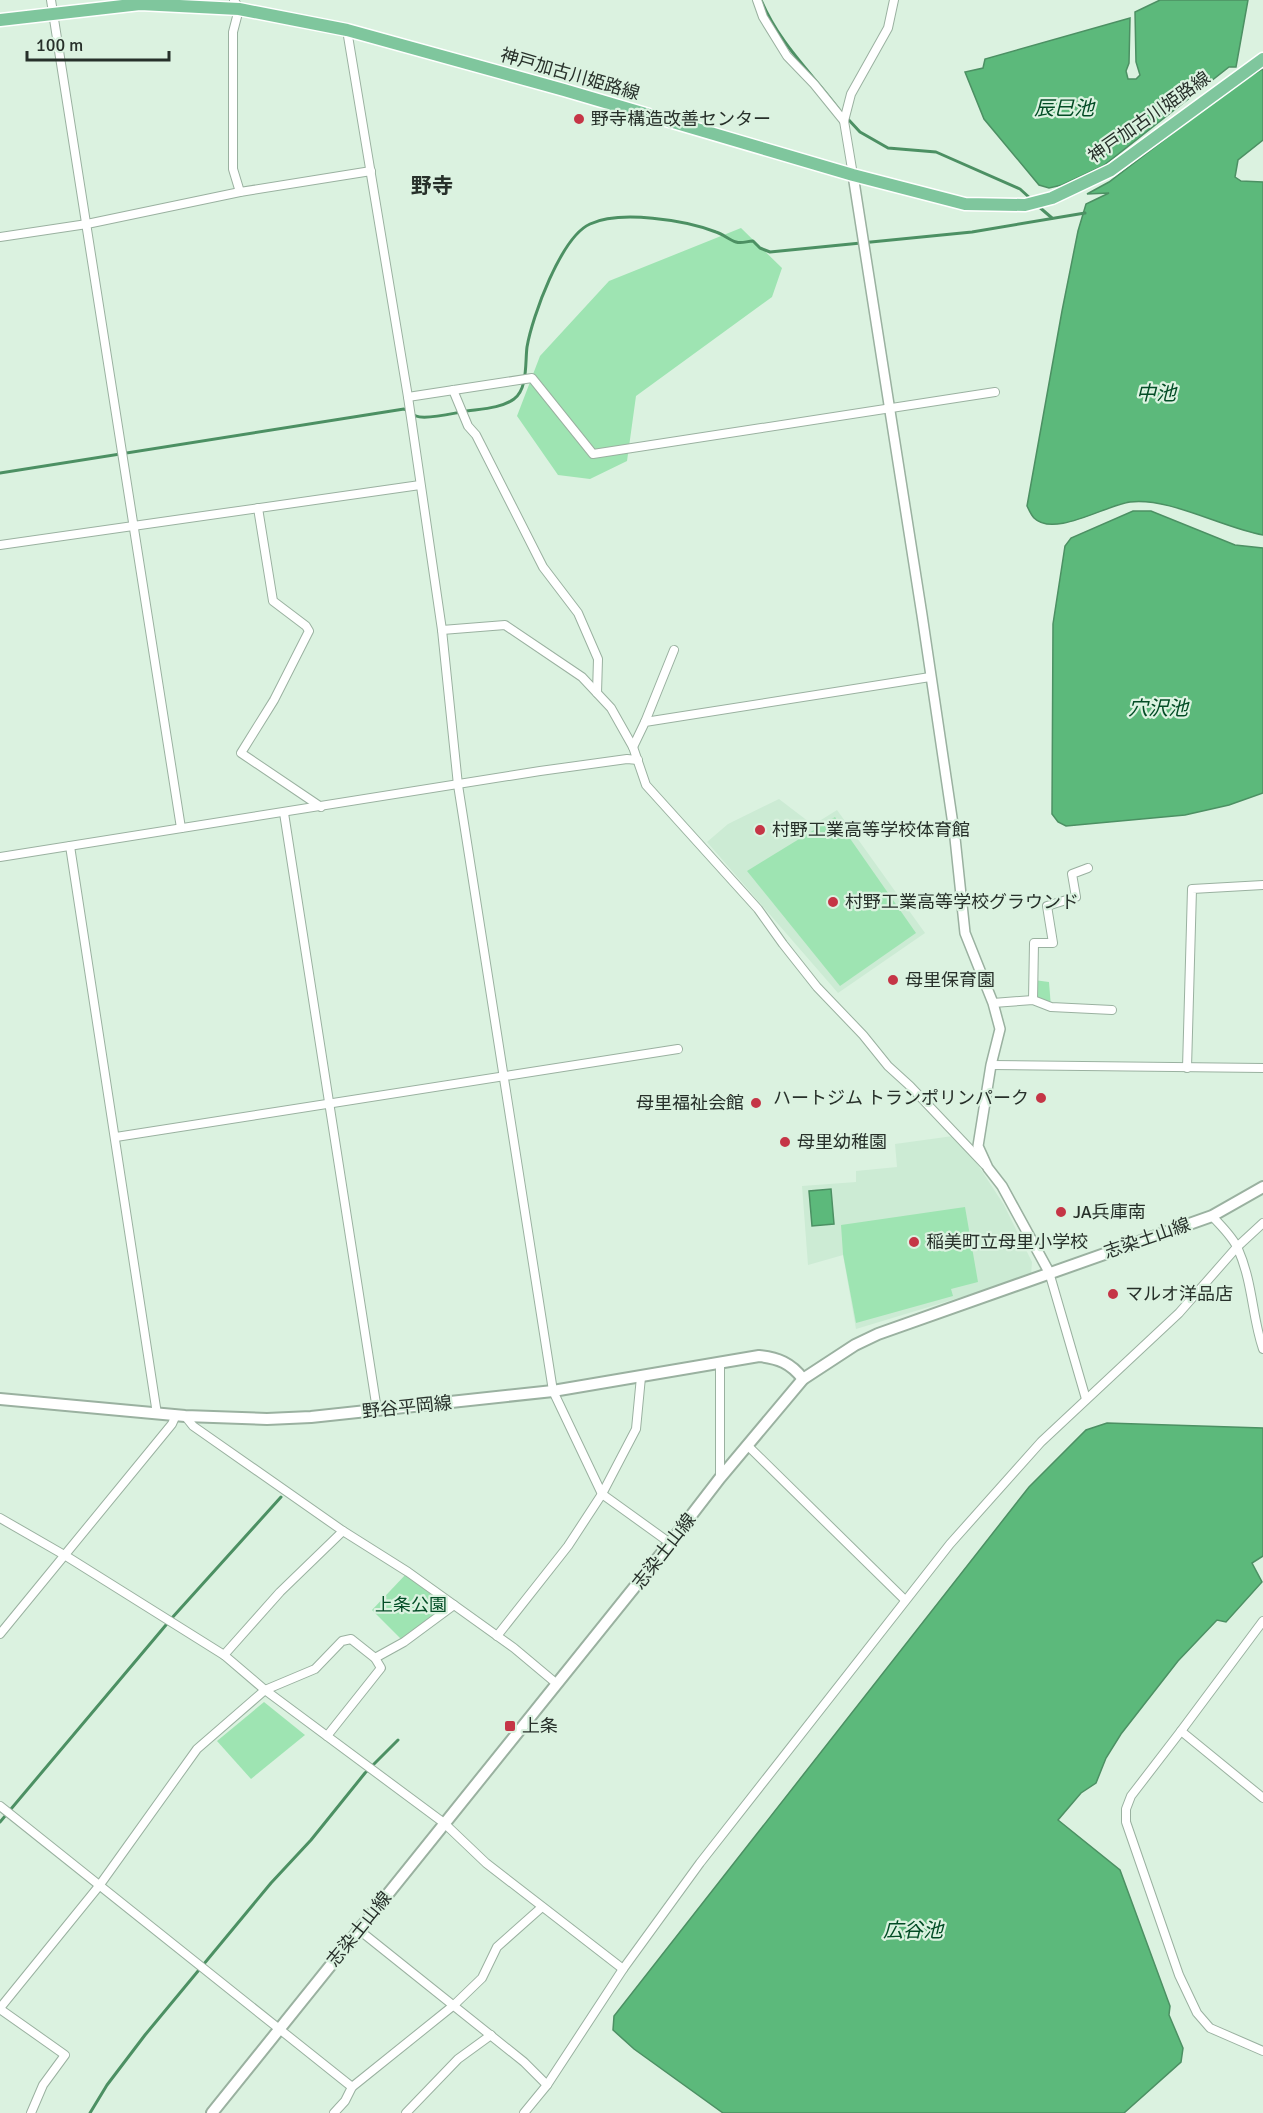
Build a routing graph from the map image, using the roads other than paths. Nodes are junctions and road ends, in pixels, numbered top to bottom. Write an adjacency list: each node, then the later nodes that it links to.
1 (51, 0): 5 (street)
2 (757, 0): 9 (street)
3 (894, 0): 9 (street)
4 (236, 4): 5 (main road, 神戸加古川姫路線); 7 (main road, 神戸加古川姫路線); 12 (street)
5 (53, 13): 6 (main road, 神戸加古川姫路線); 13 (street)
6 (0, 21)
7 (347, 30): 10 (street); 11 (main road, 神戸加古川姫路線)
8 (1263, 59): 11 (main road, 神戸加古川姫路線)
9 (844, 121): 11 (street)
10 (371, 171): 12 (street); 17 (street)
11 (853, 175): 18 (street)
12 (240, 192): 13 (street)
13 (87, 224): 14 (street); 21 (street)
14 (0, 237)
15 (453, 390): 17 (street); 18 (street); 26 (street)
16 (995, 392): 18 (street)
17 (408, 397): 19 (street)
18 (891, 409): 25 (street)
19 (420, 485): 20 (street); 23 (street)
20 (258, 507): 21 (street); 31 (street)
21 (133, 525): 22 (street); 33 (street)
22 (0, 545)
23 (442, 630): 26 (street); 30 (street)
24 (674, 650): 27 (street)
25 (930, 677): 27 (street); 39 (street)
26 (597, 693): 28 (street)
27 (645, 722): 28 (street)
28 (633, 747): 29 (street)
29 (638, 760): 30 (street); 48 (street)
30 (458, 785): 31 (street); 45 (street)
31 (321, 807): 32 (street)
32 (284, 813): 33 (street); 46 (street)
33 (181, 828): 34 (street)
34 (70, 846): 35 (street); 47 (street)
35 (0, 857)
36 (1088, 868): 38 (street)
37 (1263, 885): 43 (street)
38 (1033, 1000): 39 (street); 40 (street)
39 (993, 1002): 42 (street)
40 (1112, 1010)
41 (678, 1049): 45 (street)
42 (991, 1065): 43 (street); 48 (street)
43 (1187, 1068): 44 (street)
44 (1263, 1068)
45 (503, 1077): 46 (street); 58 (street)
46 (330, 1104): 47 (street); 61 (street)
47 (116, 1137): 62 (street)
48 (988, 1168): 53 (street)
49 (1263, 1187): 50 (main road, 志染土山線)
50 (1212, 1215): 52 (street); 53 (main road, 志染土山線)
51 (1263, 1223): 52 (street)
52 (1237, 1247): 54 (street); 60 (street)
53 (1049, 1272): 57 (main road, 志染土山線); 60 (street)
54 (1263, 1349)
55 (720, 1363): 56 (main road, 野谷平岡線); 57 (main road, 野谷平岡線); 65 (street)
56 (641, 1377): 58 (main road, 野谷平岡線); 66 (street)
57 (803, 1379): 64 (main road, 志染土山線)
58 (553, 1391): 61 (main road, 野谷平岡線); 66 (street)
59 (0, 1399): 62 (main road, 野谷平岡線)
60 (1086, 1399): 71 (street)
61 (377, 1410): 63 (main road, 野谷平岡線)
62 (157, 1414): 63 (main road, 野谷平岡線)
63 (180, 1416): 68 (street); 70 (street)
64 (747, 1445): 65 (main road, 志染土山線); 71 (street)
65 (720, 1478): 69 (main road, 志染土山線)
66 (602, 1494): 69 (street); 75 (street)
67 (0, 1518): 70 (street)
68 (343, 1531): 72 (street); 76 (street)
69 (670, 1543): 78 (main road, 志染土山線)
70 (66, 1556): 74 (street); 76 (street)
71 (905, 1600): 88 (street)
72 (454, 1605): 75 (street); 77 (street)
73 (1263, 1621): 80 (street)
74 (0, 1634)
75 (497, 1636): 78 (street)
76 (224, 1655): 79 (street)
77 (375, 1658): 79 (street); 81 (street)
78 (557, 1684): 84 (main road, 志染土山線)
79 (265, 1690): 81 (street); 85 (street)
80 (1181, 1731): 82 (street); 93 (street)
81 (327, 1736): 84 (street)
82 (1263, 1798)
83 (0, 1806): 85 (street)
84 (444, 1823): 86 (street); 87 (main road, 志染土山線)
85 (99, 1886): 90 (street); 91 (street)
86 (542, 1907): 88 (street); 89 (street)
87 (359, 1930): 89 (street); 91 (main road, 志染土山線)
88 (623, 1968): 94 (street)
89 (454, 2005): 92 (street); 95 (street)
90 (0, 2009): 96 (street)
91 (280, 2028): 95 (street); 97 (main road, 志染土山線)
92 (491, 2035): 94 (street); 99 (street)
93 (1263, 2051)
94 (547, 2085): 100 (street)
95 (352, 2086): 98 (street)
96 (31, 2113)
97 (212, 2113)
98 (334, 2113)
99 (406, 2113)
100 (524, 2113)

